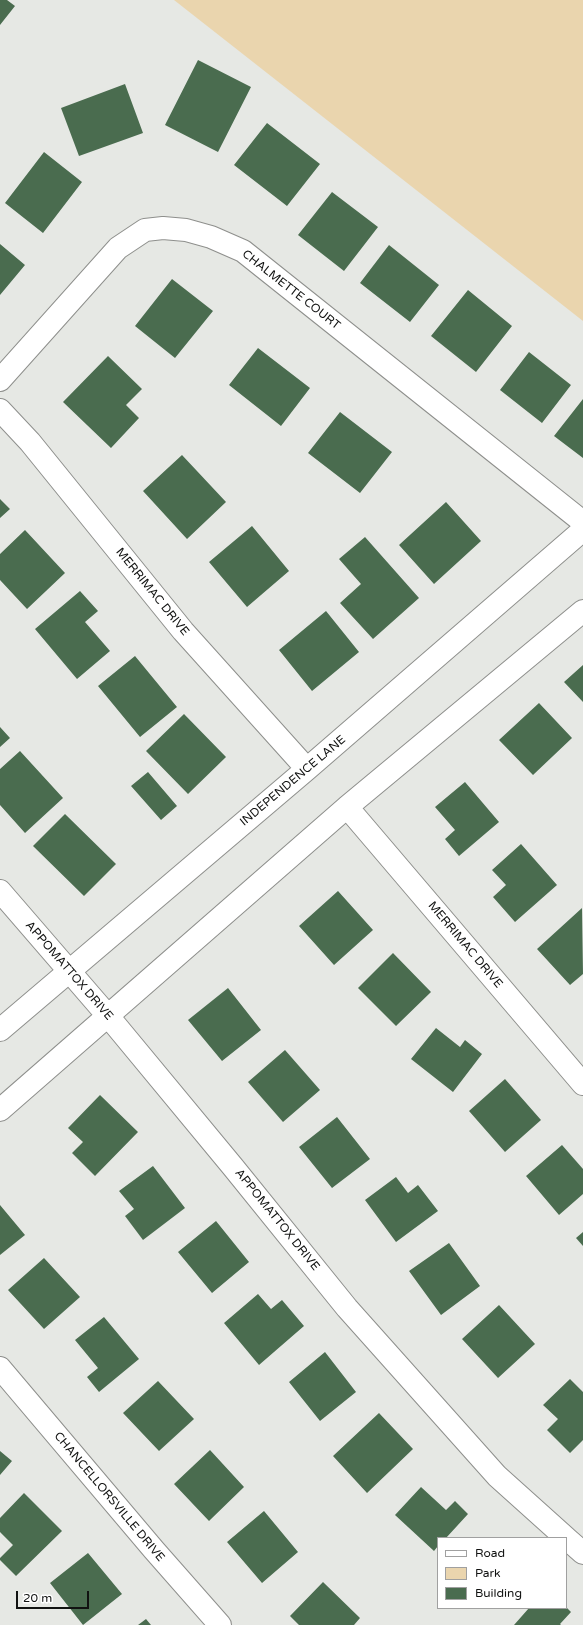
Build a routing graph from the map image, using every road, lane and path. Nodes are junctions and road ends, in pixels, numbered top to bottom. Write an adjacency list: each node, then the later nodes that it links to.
1 (0, 380): 3 (street, CHALMETTE COURT)
2 (0, 410): 6 (street, MERRIMAC DRIVE)
3 (583, 522)
4 (583, 530): 6 (street, INDEPENDENCE LANE)
5 (583, 610): 7 (street)
6 (307, 769): 9 (street, INDEPENDENCE LANE)
7 (347, 807): 10 (street); 12 (street, MERRIMAC DRIVE)
8 (0, 891): 9 (street, APPOMATTOX DRIVE)
9 (68, 970): 10 (street, APPOMATTOX DRIVE); 11 (street, INDEPENDENCE LANE)
10 (108, 1016): 13 (street); 15 (street, APPOMATTOX DRIVE)
11 (0, 1030)
12 (583, 1084)
13 (0, 1110)
14 (0, 1368): 18 (street, CHANCELLORSVILLE DRIVE)
15 (565, 1537)
16 (567, 1539): 17 (street, APPOMATTOX DRIVE)
17 (583, 1553)
18 (220, 1625)

